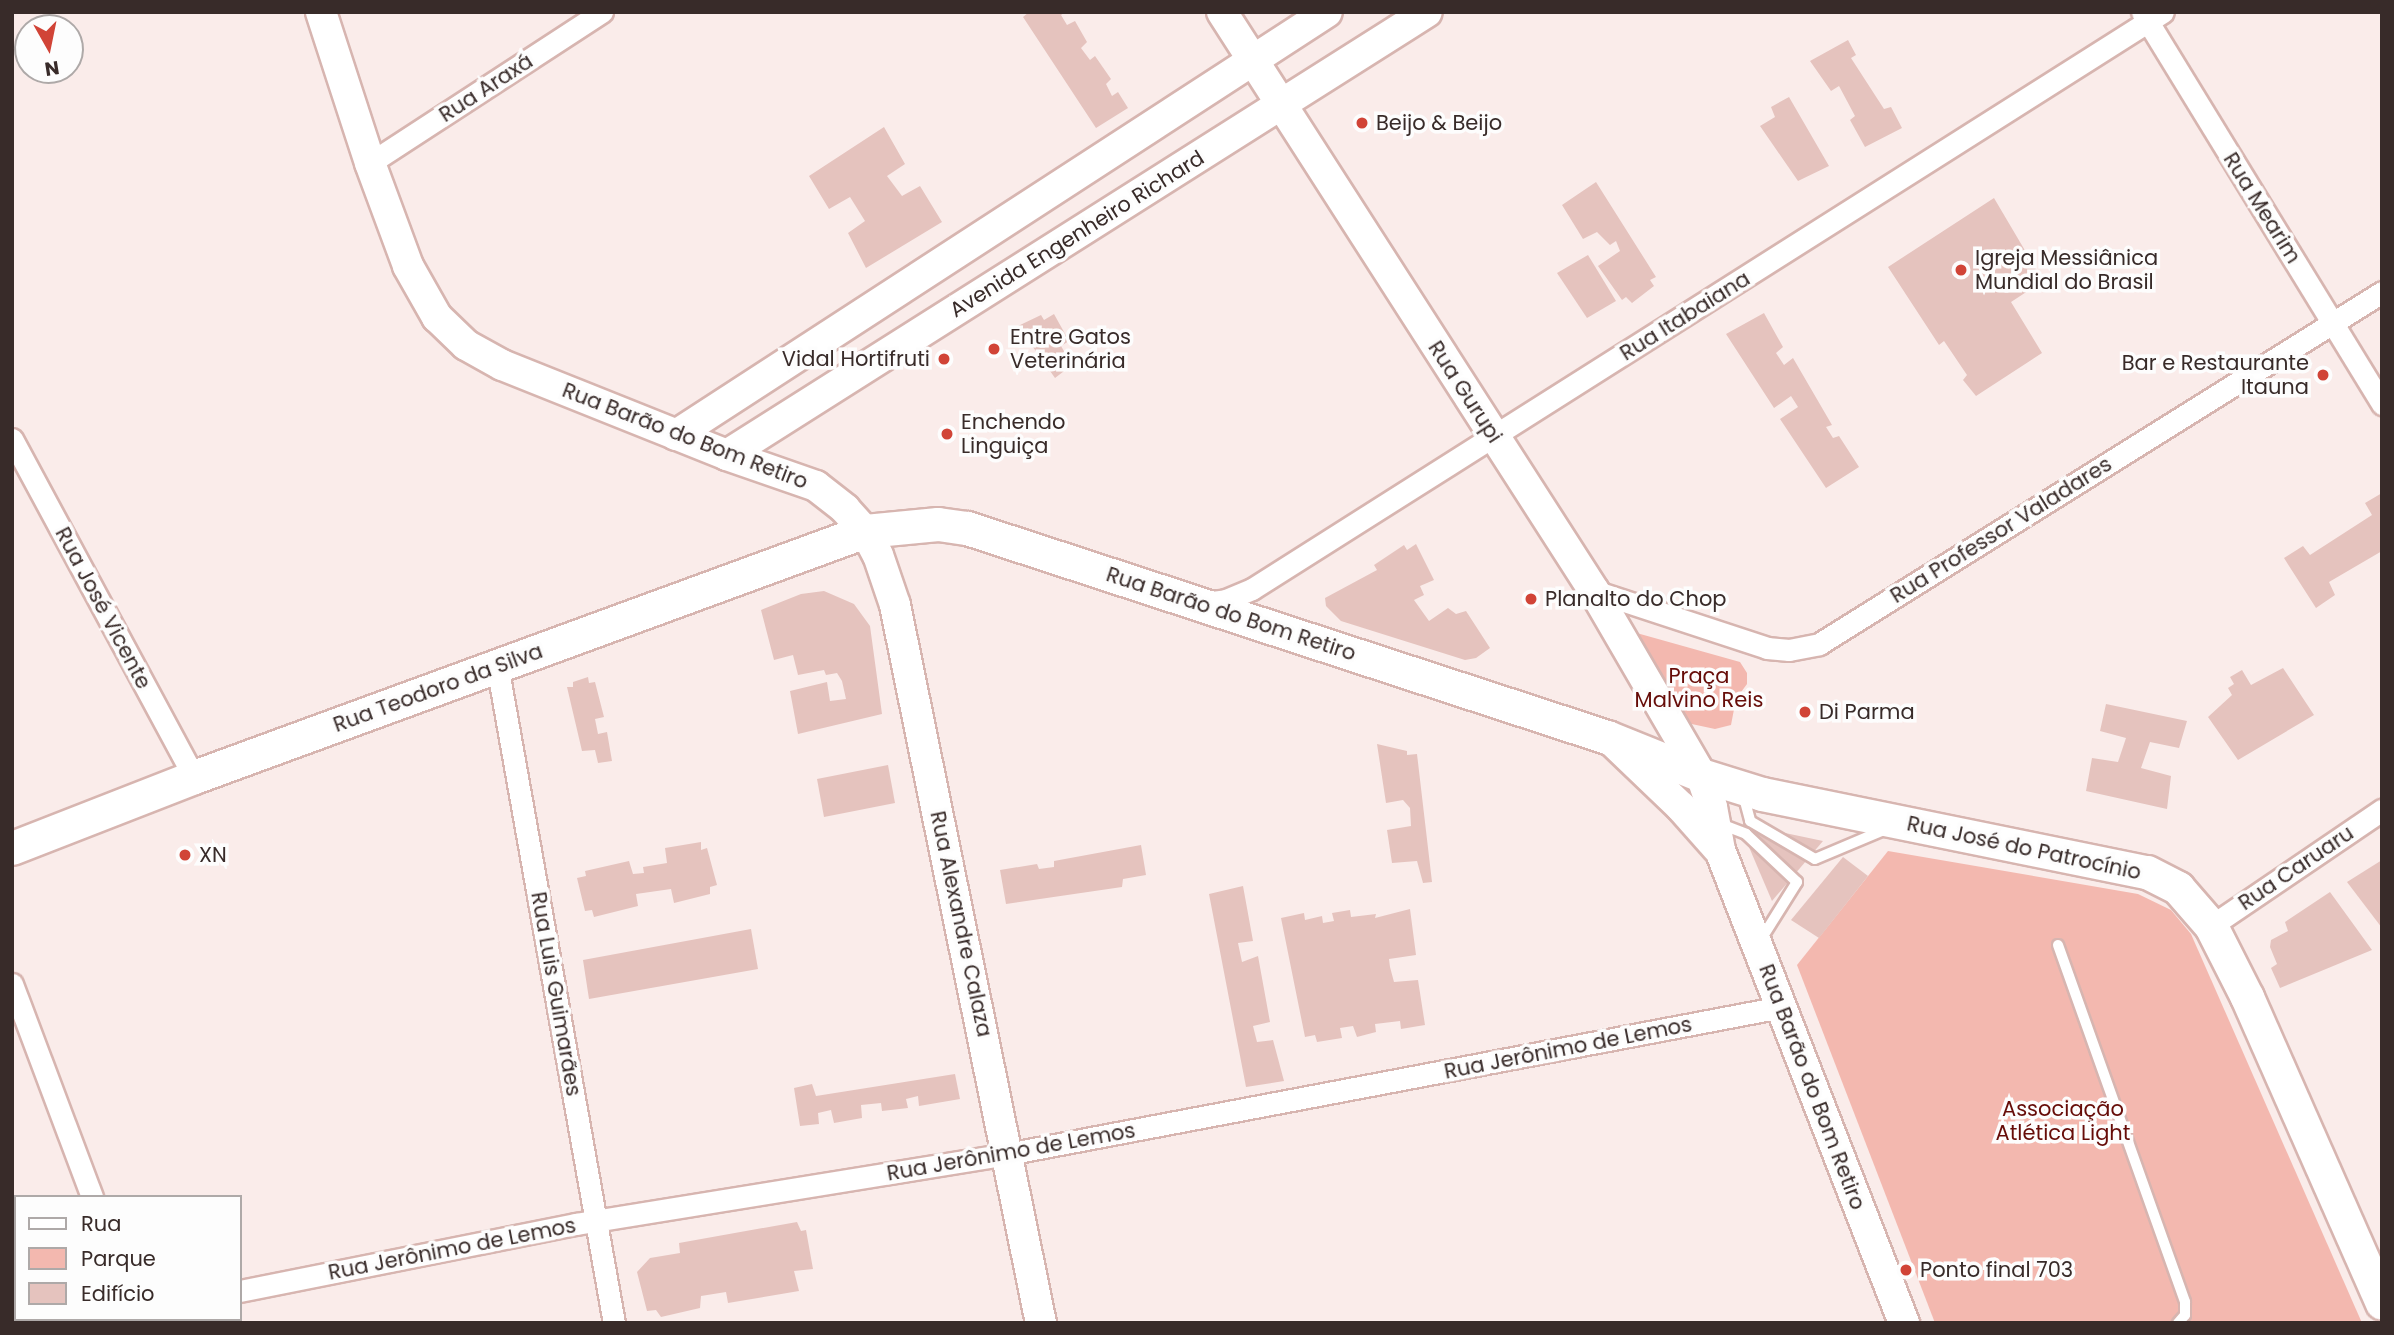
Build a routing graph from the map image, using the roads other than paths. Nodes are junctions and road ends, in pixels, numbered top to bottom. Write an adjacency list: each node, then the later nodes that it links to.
1 (321, 12): 9 (main road, Rua Barão do Bom Retiro)
2 (602, 12): 9 (street, Rua Araxá)
3 (1222, 12): 7 (main road, Rua Gurupi)
4 (1327, 12): 7 (main road)
5 (1427, 12): 8 (main road, Avenida Engenheiro Richard)
6 (2151, 16): 11 (street, Rua Mearim); 14 (street, Rua Itabaiana)
7 (1251, 59): 8 (main road, Rua Gurupi); 13 (main road)
8 (1282, 106): 14 (main road, Rua Gurupi); 16 (main road, Avenida Engenheiro Richard)
9 (370, 163): 13 (main road, Rua Barão do Bom Retiro)
10 (2382, 292): 11 (street, Rua Professor Valadares)
11 (2333, 323): 12 (street, Rua Mearim); 18 (street, Rua Professor Valadares)
12 (2382, 404)
13 (676, 435): 16 (main road, Rua Barão do Bom Retiro)
14 (1494, 437): 18 (main road, Rua Gurupi); 19 (street, Rua Itabaiana)
15 (12, 439): 23 (street, Rua José Vicente)
16 (727, 455): 17 (main road, Rua Barão do Bom Retiro)
17 (865, 531): 19 (main road, Rua Barão do Bom Retiro); 20 (main road, Rua Teodoro da Silva); 34 (main road, Rua Alexandre Calaza)
18 (1594, 591): 22 (main road, Rua Gurupi)
19 (1200, 604): 21 (main road, Rua Barão do Bom Retiro)
20 (497, 665): 23 (main road, Rua Teodoro da Silva); 36 (street, Rua Luis Guimarães)
21 (1607, 737): 22 (main road, Rua Barão do Bom Retiro); 27 (main road, Rua Barão do Bom Retiro)
22 (1701, 775): 24 (main road, Rua José do Patrocínio); 27 (main road, Rua Barão do Bom Retiro)
23 (194, 777): 28 (main road, Rua Teodoro da Silva)
24 (1742, 787): 26 (main road, Rua José do Patrocínio); 26 (lane)
25 (2382, 810): 29 (street, Rua Caruaru)
26 (1902, 822): 29 (main road, Rua José do Patrocínio)
27 (1717, 836): 31 (main road, Rua Barão do Bom Retiro); 31 (lane)
28 (12, 848)
29 (2211, 926): 38 (main road, Rua José do Patrocínio)
30 (2058, 945): 42 (lane)
31 (1757, 946): 33 (main road, Rua Barão do Bom Retiro)
32 (12, 984): 35 (street)
33 (1781, 1007): 34 (street, Rua Jerônimo de Lemos); 41 (main road, Rua Barão do Bom Retiro)
34 (1007, 1154): 36 (street, Rua Jerônimo de Lemos); 40 (main road, Rua Alexandre Calaza)
35 (91, 1195)
36 (596, 1222): 37 (street, Rua Jerônimo de Lemos); 39 (street, Rua Luis Guimarães)
37 (242, 1291)
38 (2382, 1303)
39 (614, 1323)
40 (1041, 1323)
41 (1904, 1323)
42 (2178, 1323)

